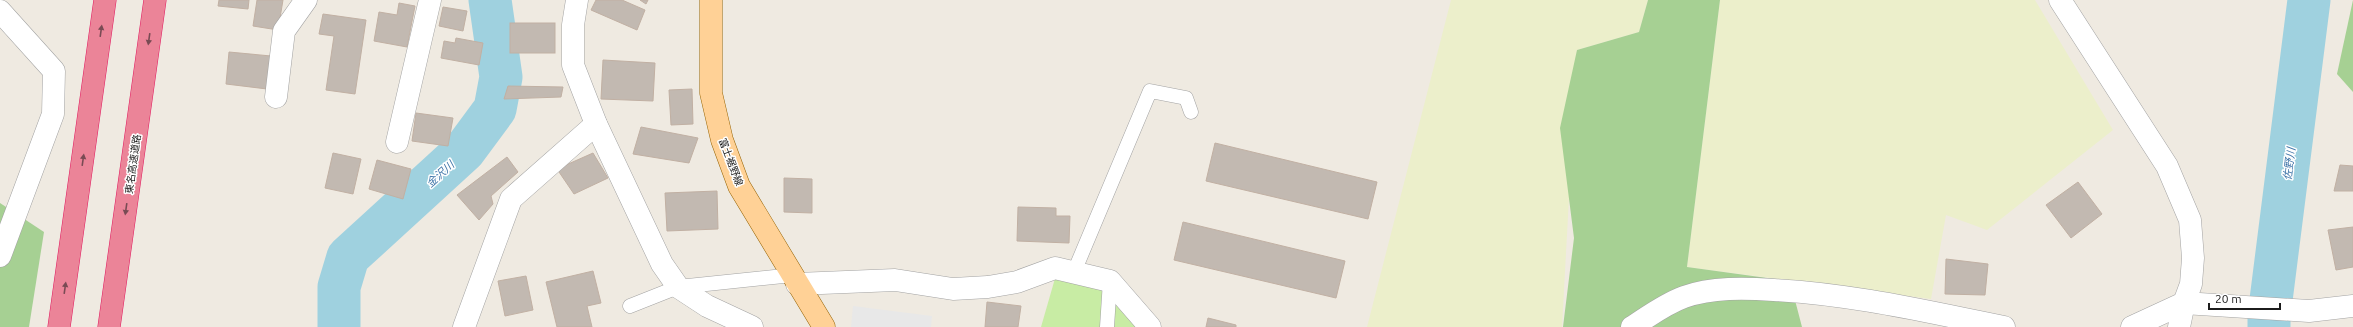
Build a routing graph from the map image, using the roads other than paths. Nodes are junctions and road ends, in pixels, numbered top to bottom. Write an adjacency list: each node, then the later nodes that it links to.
1 (105, 0): 21 (highway, one-way to 1)
2 (155, 0): 22 (highway, 東名高速道路, one-way to 22)
3 (306, 0): 9 (street)
4 (430, 0): 12 (street)
5 (578, 0): 11 (street)
6 (711, 0): 15 (main road, 富士裾野線)
7 (2060, 0): 18 (street)
8 (0, 11): 13 (street)
9 (276, 97)
10 (1191, 112): 14 (lane)
11 (596, 124): 17 (street); 23 (street)
12 (397, 142)
13 (0, 256)
14 (1074, 272): 15 (street); 16 (street)
15 (795, 280): 17 (lane); 25 (main road, 富士裾野線)
16 (1110, 281): 26 (lane); 27 (street)
17 (678, 287): 19 (lane); 24 (street)
18 (2184, 303): 20 (street); 30 (street); 31 (street)
19 (630, 306)
20 (2353, 306)
21 (60, 327)
22 (109, 327)
23 (464, 327)
24 (752, 327)
25 (824, 327)
26 (1107, 327)
27 (1150, 327)
28 (1632, 327): 29 (street)
29 (2004, 327)
30 (2132, 327)
31 (2179, 327)

